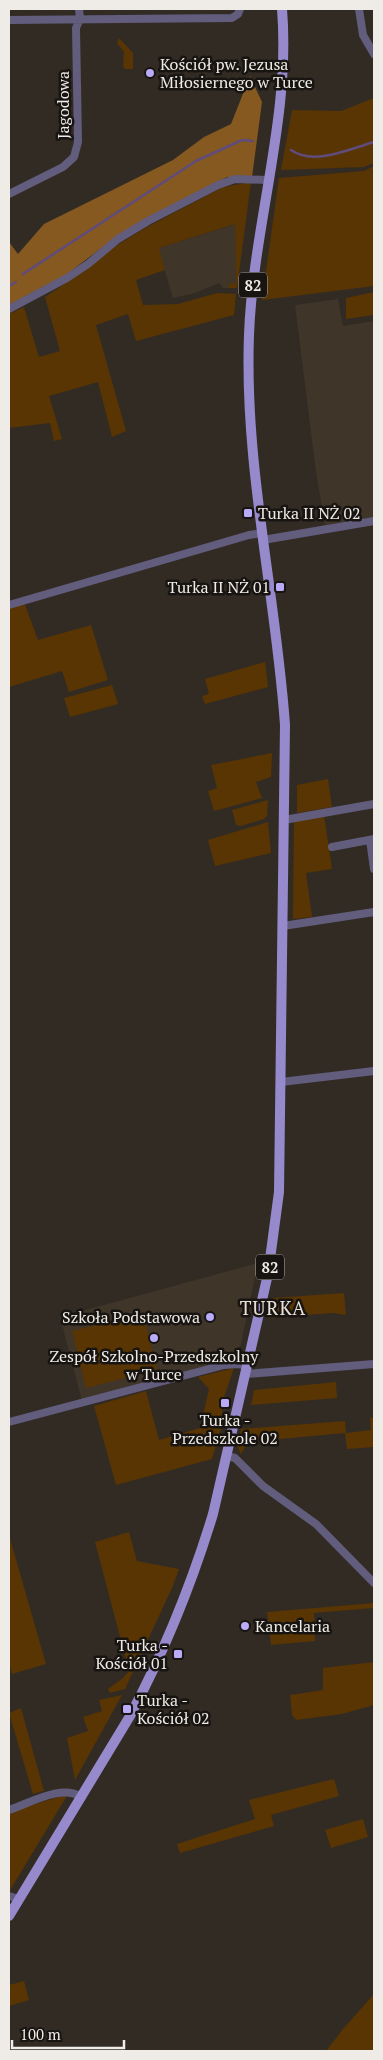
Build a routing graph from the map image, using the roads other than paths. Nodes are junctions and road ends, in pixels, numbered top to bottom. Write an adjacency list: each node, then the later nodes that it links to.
1 (79, 9): 6 (street, Jagodowa)
2 (240, 9): 5 (street)
3 (282, 9): 9 (main road, 82)
4 (359, 9): 8 (street)
5 (180, 13): 6 (street)
6 (80, 19): 7 (street); 10 (street, Jagodowa)
7 (9, 20)
8 (374, 54)
9 (268, 180): 11 (street); 13 (main road, 82)
10 (9, 194)
11 (9, 309)
12 (374, 521): 13 (street)
13 (263, 536): 14 (street); 16 (main road, 82)
14 (9, 605)
15 (374, 804): 16 (street)
16 (284, 820): 21 (main road, 82)
17 (372, 840): 18 (street); 19 (street)
18 (332, 847)
19 (374, 869)
20 (374, 912): 21 (street)
21 (283, 926): 23 (main road, 82)
22 (374, 1071): 23 (street)
23 (280, 1082): 25 (main road, 82)
24 (374, 1364): 25 (street)
25 (247, 1370): 26 (street); 27 (main road, 82)
26 (9, 1422)
27 (227, 1456): 28 (street); 29 (main road, 82)
28 (374, 1583)
29 (82, 1797): 30 (street); 32 (main road, 82)
30 (9, 1810)
31 (9, 1896): 32 (street)
32 (19, 1899): 33 (main road, 82)
33 (9, 1916)

